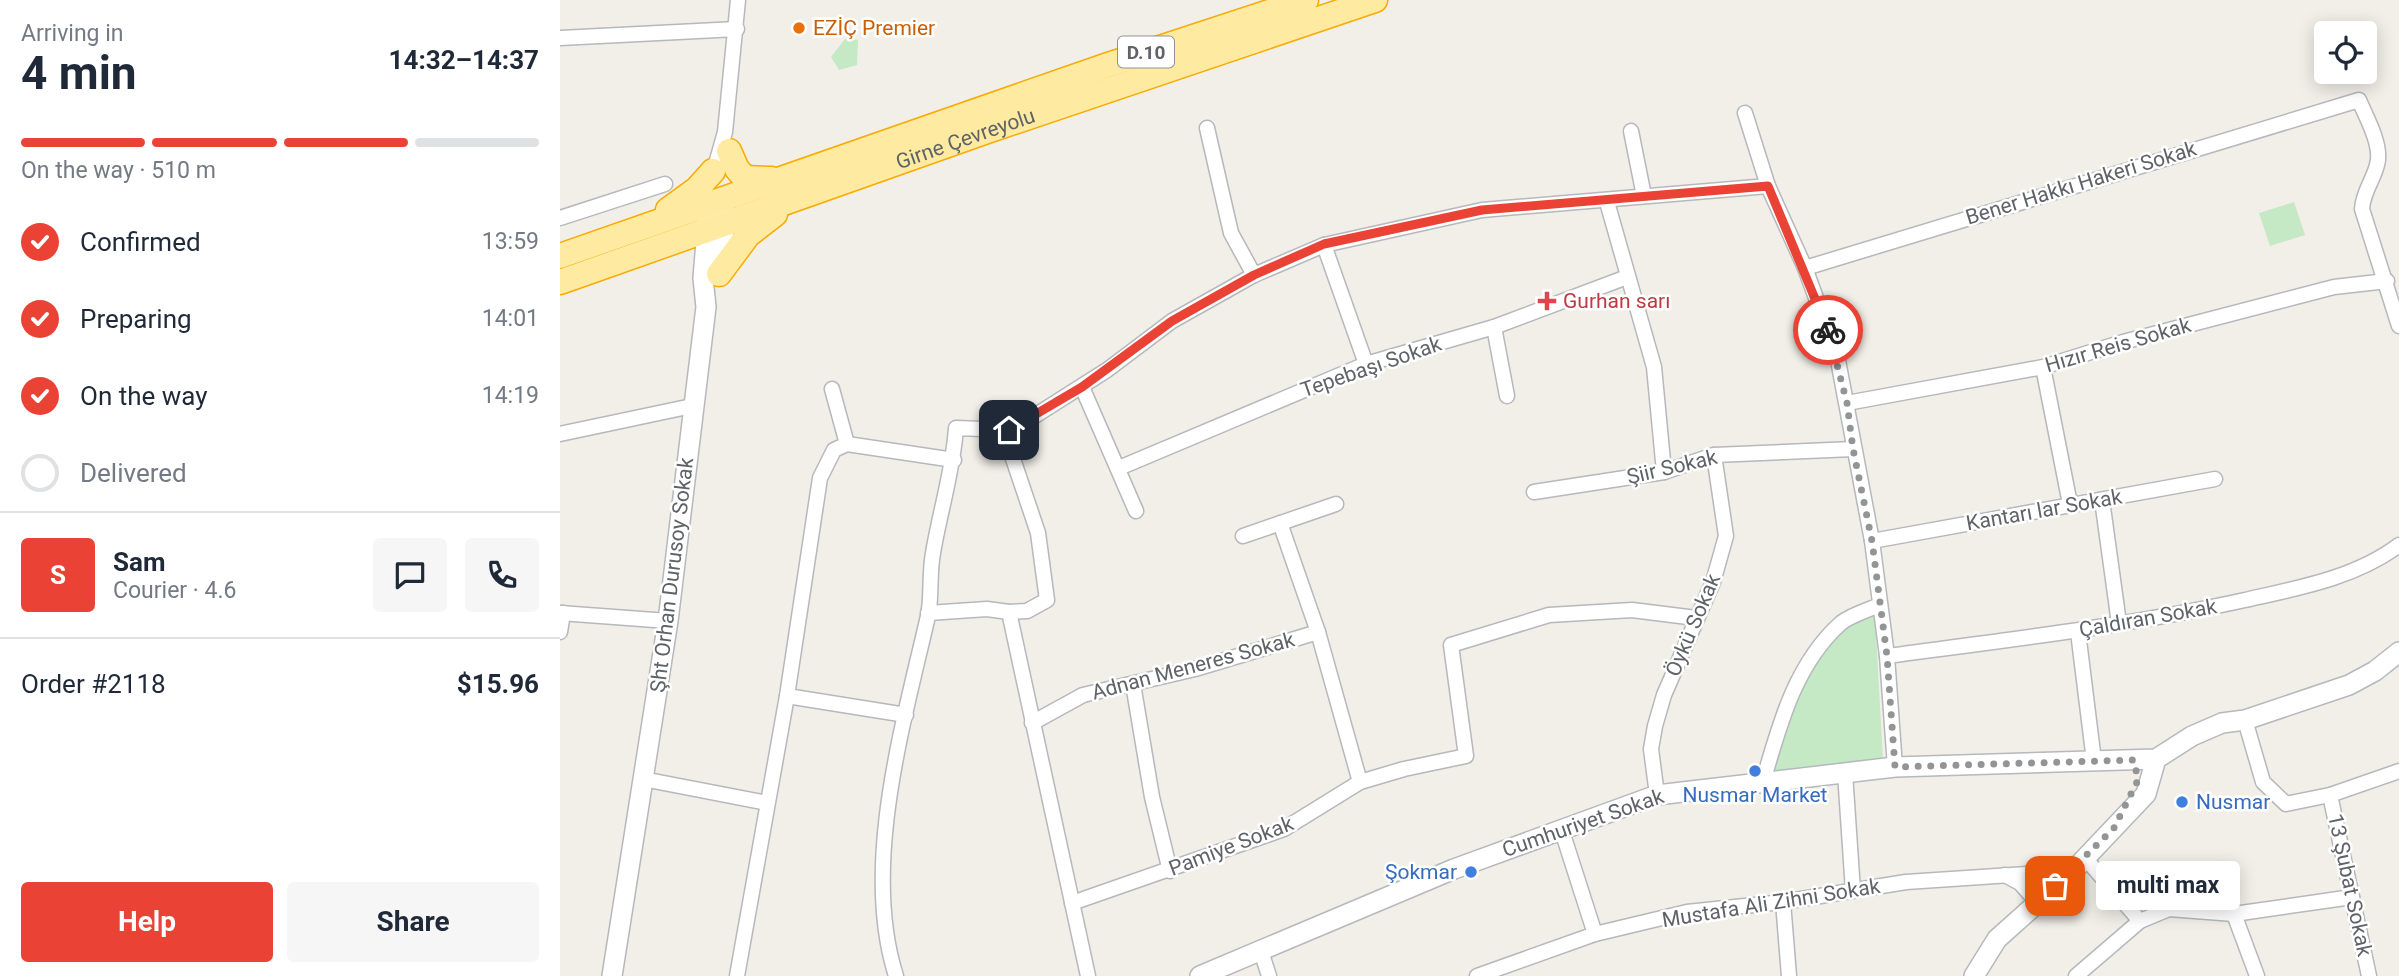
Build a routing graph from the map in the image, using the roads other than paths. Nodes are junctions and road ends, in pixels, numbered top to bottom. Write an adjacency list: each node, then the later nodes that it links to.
1 (738, 0): 4 (street)
2 (1306, 0): 13 (highway, Girne Çevreyolu / D.10)
3 (1375, 0): 13 (highway, Girne Çevreyolu / D.10)
4 (737, 29): 5 (street); 9 (street)
5 (560, 38)
6 (1745, 113): 12 (street)
7 (1207, 128): 24 (street)
8 (1631, 131): 14 (street)
9 (727, 141): 10 (street, Şht Orhan Durusoy Sokak); 13 (highway); 15 (street)
10 (713, 171): 15 (street, Şht Orhan Durusoy Sokak); 18 (highway)
11 (665, 184): 17 (street)
12 (1768, 186): 14 (street); 22 (street)
13 (791, 188): 15 (highway, Girne Çevreyolu / D.10); 19 (highway, Girne Çevreyolu / D.10); 23 (highway)
14 (1644, 196): 16 (street)
15 (718, 201): 18 (highway, Girne Çevreyolu / D.10); 19 (street, Şht Orhan Durusoy Sokak)
16 (1607, 202): 20 (street); 25 (street)
17 (560, 218)
18 (644, 227): 21 (highway, Girne Çevreyolu / D.10)
19 (716, 227): 23 (street); 27 (highway, Girne Çevreyolu / D.10); 28 (street, Şht Orhan Durusoy Sokak)
20 (1324, 244): 24 (street); 31 (street)
21 (560, 256)
22 (1805, 268): 26 (street, Bener Hakkı Hakeri Sokak); 36 (street)
23 (719, 274): 28 (street)
24 (1254, 275): 33 (street)
25 (1627, 277): 30 (street, Tepebaşı Sokak); 45 (street)
26 (2387, 281): 29 (street); 32 (street, Hızır Reis Sokak)
27 (560, 282)
28 (706, 307): 37 (street, Şht Orhan Durusoy Sokak)
29 (2399, 326)
30 (1494, 327): 31 (street, Tepebaşı Sokak); 35 (street)
31 (1366, 364): 44 (street, Tepebaşı Sokak)
32 (2043, 367): 36 (street, Hızır Reis Sokak); 50 (street)
33 (1082, 387): 38 (street); 44 (street)
34 (832, 389): 40 (street)
35 (1507, 396)
36 (1847, 403): 41 (street)
37 (692, 406): 39 (street); 61 (street, Şht Orhan Durusoy Sokak)
38 (1003, 429): 43 (street); 57 (street)
39 (560, 435)
40 (846, 444): 43 (street); 69 (street)
41 (1853, 449): 42 (street, Şiir Sokak); 54 (street)
42 (1714, 455): 45 (street, Şiir Sokak); 60 (street, Öykü Sokak)
43 (954, 460): 59 (street)
44 (1119, 468): 51 (street)
45 (1664, 472): 47 (street, Şiir Sokak)
46 (2215, 479): 48 (street, Kantarı lar Sokak)
47 (1534, 492)
48 (2102, 500): 50 (street, Kantarı lar Sokak); 62 (street)
49 (1336, 504): 52 (street)
50 (2070, 504): 54 (street, Kantarı lar Sokak)
51 (1136, 511)
52 (1280, 523): 53 (street); 64 (street)
53 (1242, 536)
54 (1872, 541): 56 (street)
55 (2399, 545): 62 (street, Çaldıran Sokak)
56 (1880, 605): 67 (street); 81 (street)
57 (1009, 612): 59 (street); 72 (street)
58 (562, 613): 61 (street); 63 (street)
59 (928, 613): 70 (street)
60 (1696, 618): 80 (street, Pamiye Sokak); 82 (street, Öykü Sokak)
61 (668, 621): 79 (street, Şht Orhan Durusoy Sokak)
62 (2119, 622): 65 (street, Çaldıran Sokak)
63 (560, 632)
64 (1318, 632): 68 (street, Adnan Meneres Sokak); 80 (street)
65 (2078, 632): 67 (street, Çaldıran Sokak); 75 (street)
66 (2399, 652): 71 (street)
67 (1887, 656): 76 (street)
68 (1133, 684): 72 (street, Adnan Meneres Sokak); 88 (street)
69 (788, 695): 70 (street); 84 (street)
70 (906, 716): 102 (street)
71 (2245, 720): 73 (street); 83 (street, 13 Şubat Sokak)
72 (1032, 723): 94 (street)
73 (2157, 759): 74 (street, Cumhuriyet Sokak); 86 (street)
74 (2134, 760): 75 (street, Cumhuriyet Sokak); 86 (street)
75 (2094, 761): 76 (street, Cumhuriyet Sokak)
76 (1895, 767): 78 (street, Cumhuriyet Sokak)
77 (2399, 771): 83 (street, 13 Şubat Sokak)
78 (1845, 773): 81 (street, Cumhuriyet Sokak); 90 (street)
79 (643, 779): 84 (street); 100 (street, Şht Orhan Durusoy Sokak)
80 (1360, 782): 88 (street, Pamiye Sokak)
81 (1763, 782): 82 (street, Cumhuriyet Sokak)
82 (1657, 795): 85 (street, Cumhuriyet Sokak)
83 (2330, 795): 91 (street, 13 Şubat Sokak)
84 (766, 803): 101 (street)
85 (1561, 828): 97 (street); 98 (street, Cumhuriyet Sokak)
86 (2114, 828): 87 (street)
87 (2079, 864): 89 (street, Mustafa Ali Zihni Sokak); 93 (street); 96 (street)
88 (1170, 871): 94 (street, Pamiye Sokak)
89 (2004, 875): 90 (street, Mustafa Ali Zihni Sokak); 93 (street)
90 (1853, 891): 92 (street, Mustafa Ali Zihni Sokak)
91 (2352, 897): 95 (street); 111 (street, 13 Şubat Sokak)
92 (1783, 902): 97 (street, Mustafa Ali Zihni Sokak); 107 (street)
93 (2037, 902): 108 (street)
94 (1072, 903): 103 (street)
95 (2234, 914): 96 (street); 110 (street)
96 (2140, 921): 109 (street)
97 (1595, 934): 99 (street, Mustafa Ali Zihni Sokak)
98 (1260, 948): 104 (street, Cumhuriyet Sokak); 105 (street)
99 (1509, 970): 106 (street, Mustafa Ali Zihni Sokak)
100 (612, 976)
101 (737, 976)
102 (896, 976)
103 (1088, 976)
104 (1200, 976)
105 (1269, 976)
106 (1477, 976)
107 (1789, 976)
108 (1974, 976)
109 (2076, 976)
110 (2257, 976)
111 (2369, 976)

